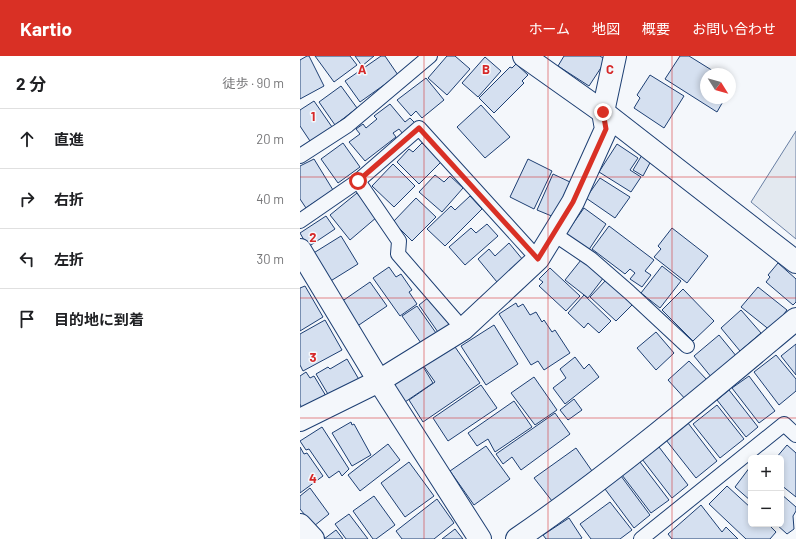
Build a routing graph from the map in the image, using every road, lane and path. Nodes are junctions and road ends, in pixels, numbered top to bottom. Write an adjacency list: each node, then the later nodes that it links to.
1 (430, 56): 5 (lane)
2 (524, 56): 4 (street)
3 (615, 56): 4 (street)
4 (603, 112): 8 (street); 11 (street)
5 (300, 156)
6 (358, 181): 7 (lane); 10 (lane); 13 (lane)
7 (300, 221)
8 (554, 234): 10 (street); 14 (lane)
9 (300, 250): 15 (street)
10 (538, 259): 13 (street)
11 (796, 262)
12 (796, 319): 21 (street)
13 (463, 329): 15 (street)
14 (687, 346)
15 (379, 381): 16 (street); 20 (street)
16 (300, 420)
17 (796, 435): 22 (lane)
18 (300, 525): 19 (street)
19 (313, 539)
20 (480, 539)
21 (517, 539)
22 (641, 539)

